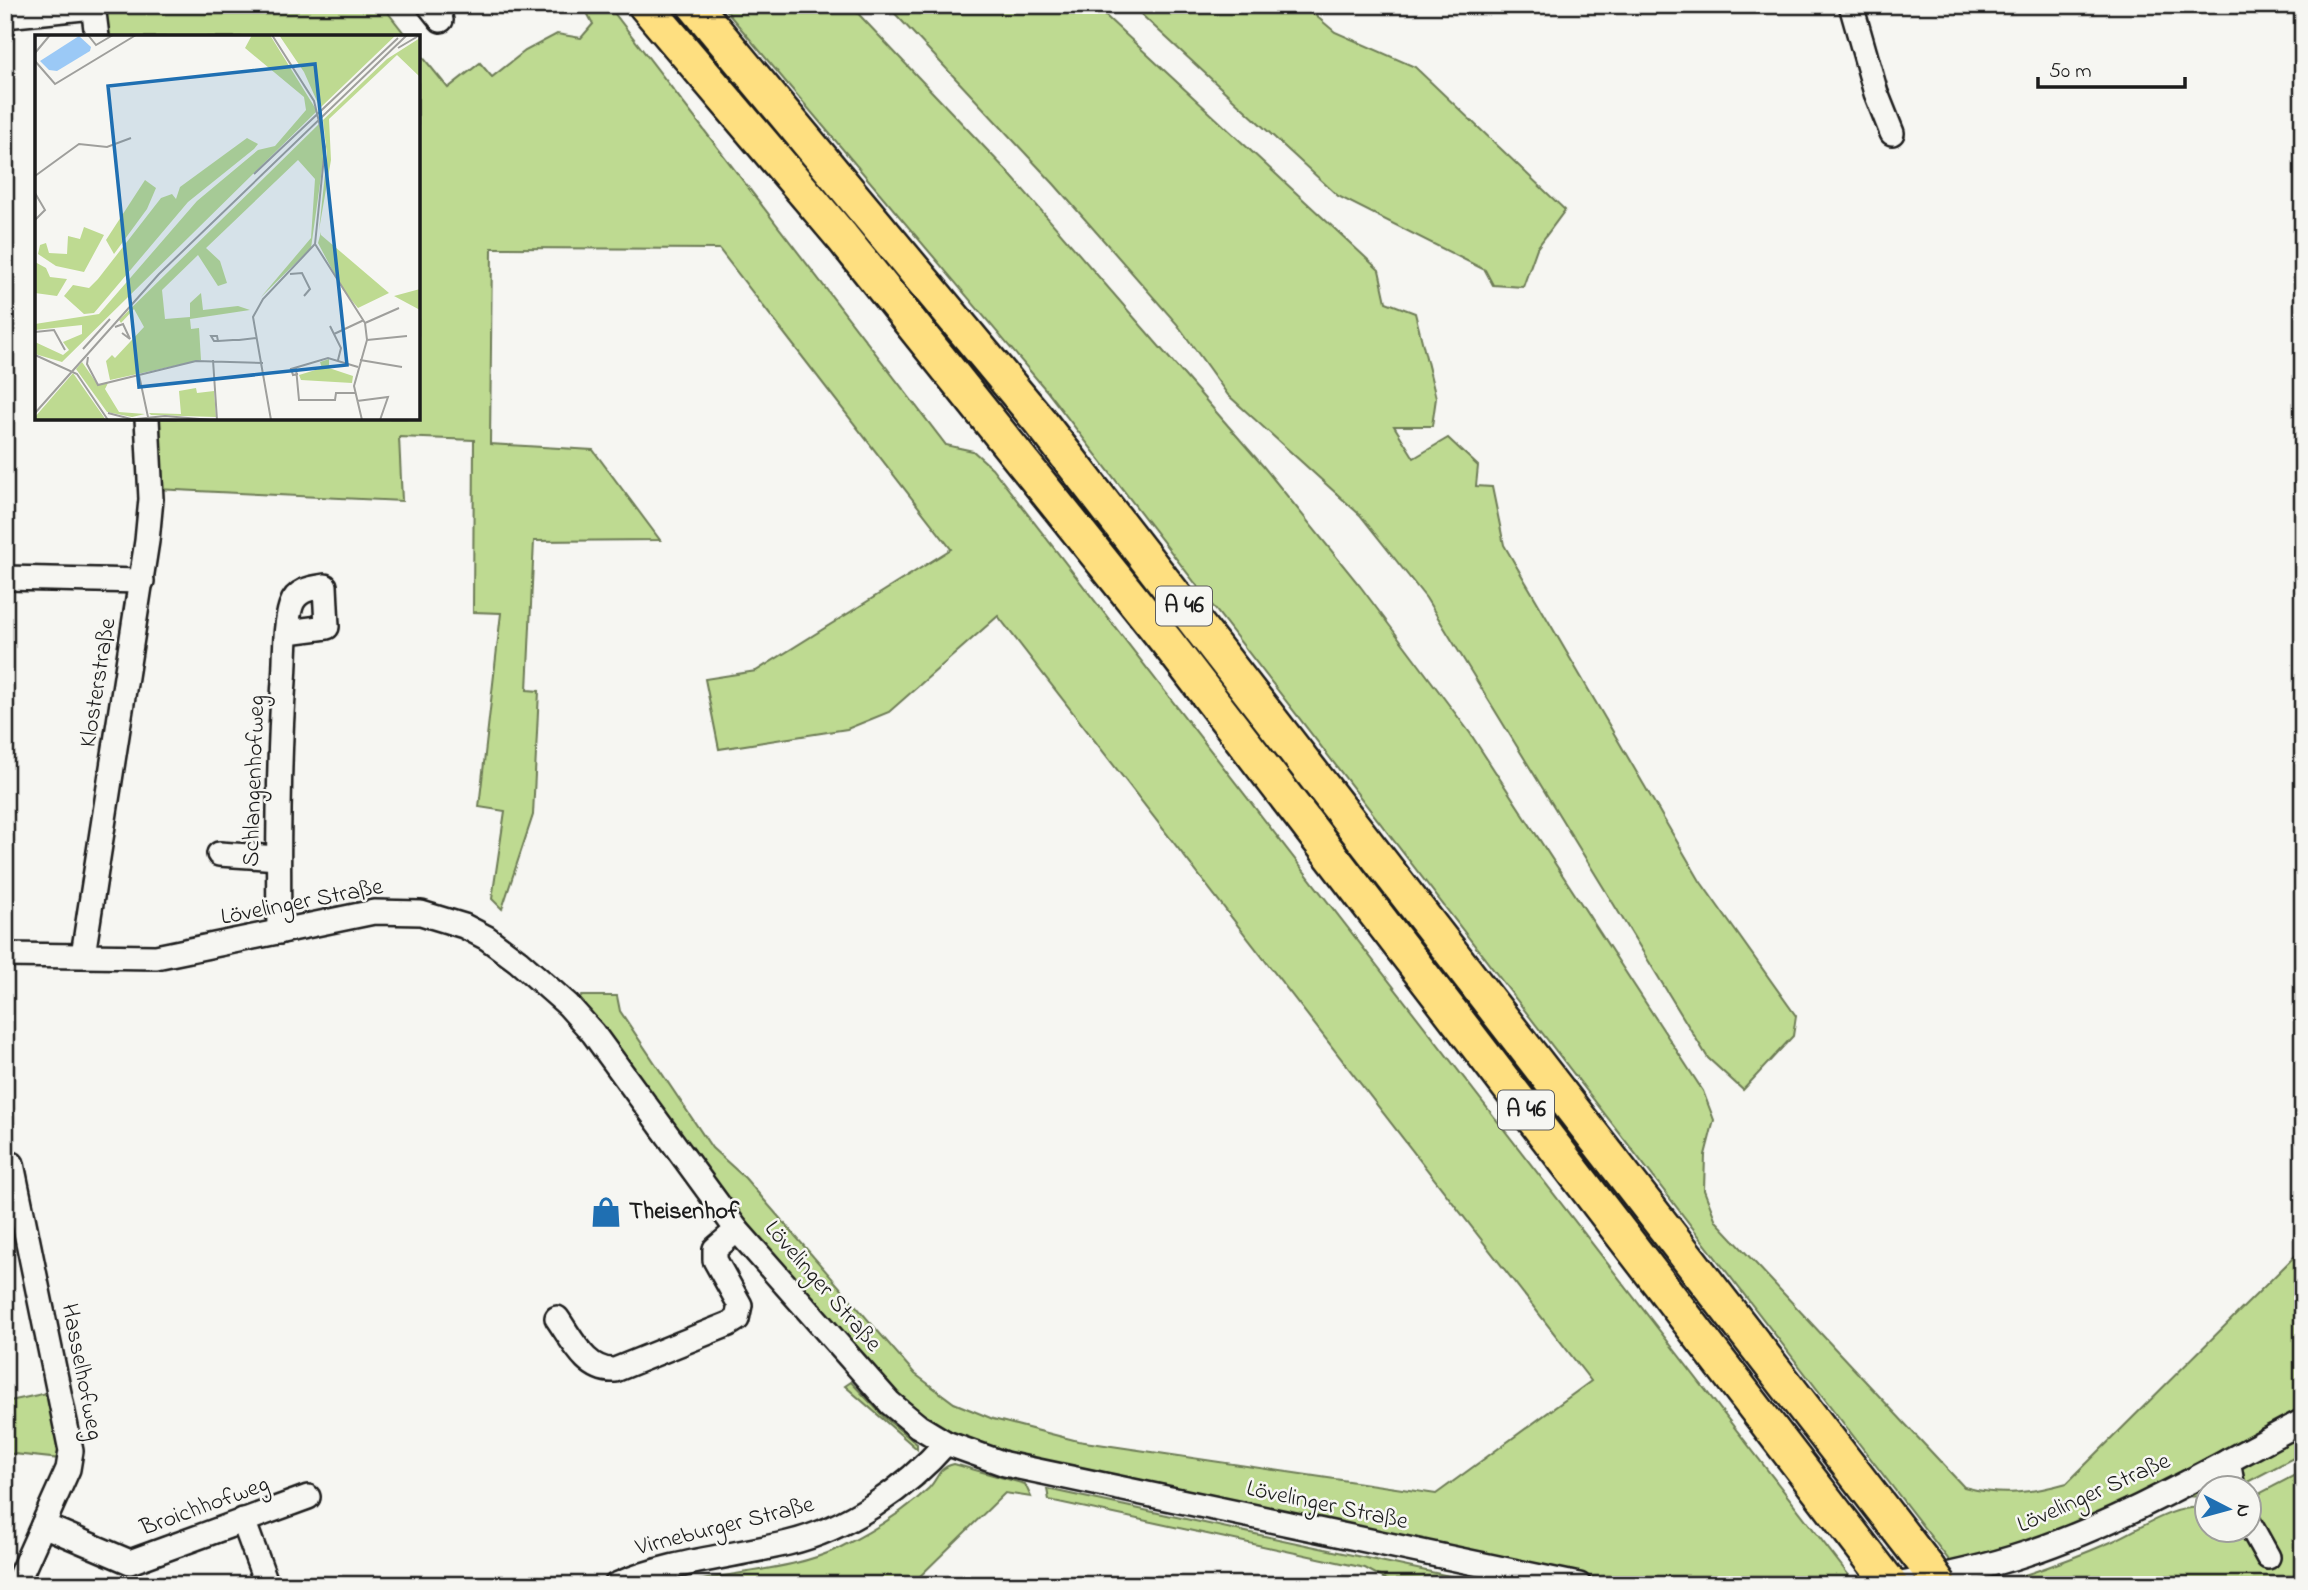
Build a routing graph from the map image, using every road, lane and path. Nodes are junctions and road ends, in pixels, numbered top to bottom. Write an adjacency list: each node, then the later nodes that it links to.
1 (645, 5): 31 (highway, A 46)
2 (694, 5): 30 (highway, A 46)
3 (1851, 5): 7 (street)
4 (93, 6): 5 (street); 6 (street)
5 (5, 16)
6 (97, 35)
7 (1892, 133)
8 (147, 420): 10 (street, Klosterstraße)
9 (5, 578): 10 (street)
10 (142, 582): 16 (street, Klosterstraße)
11 (288, 632): 13 (street, Schlangenhofweg)
12 (219, 854): 13 (street)
13 (278, 858): 14 (street, Schlangenhofweg)
14 (279, 932): 16 (street, Lövelinger Straße); 19 (street, Lövelinger Straße)
15 (5, 955): 16 (street, Lövelinger Straße)
16 (83, 955)
17 (5, 1166): 18 (street, Hasselhofweg)
18 (13, 1203): 27 (street, Hasselhofweg)
19 (737, 1230): 20 (street); 22 (street, Lövelinger Straße)
20 (557, 1318)
21 (2303, 1421): 23 (street, Lövelinger Straße)
22 (946, 1443): 34 (street, Virneburger Straße); 35 (street, Lövelinger Straße)
23 (2228, 1461): 24 (street); 31 (street, Lövelinger Straße)
24 (2230, 1474)
25 (308, 1497): 26 (street, Broichhofweg)
26 (243, 1520): 27 (street, Broichhofweg); 33 (street)
27 (43, 1525): 32 (street, Hasselhofweg)
28 (2261, 1544): 29 (street)
29 (2268, 1557)
30 (1934, 1576)
31 (1890, 1582)
32 (16, 1585)
33 (267, 1585)
34 (616, 1585)
35 (1579, 1585)

